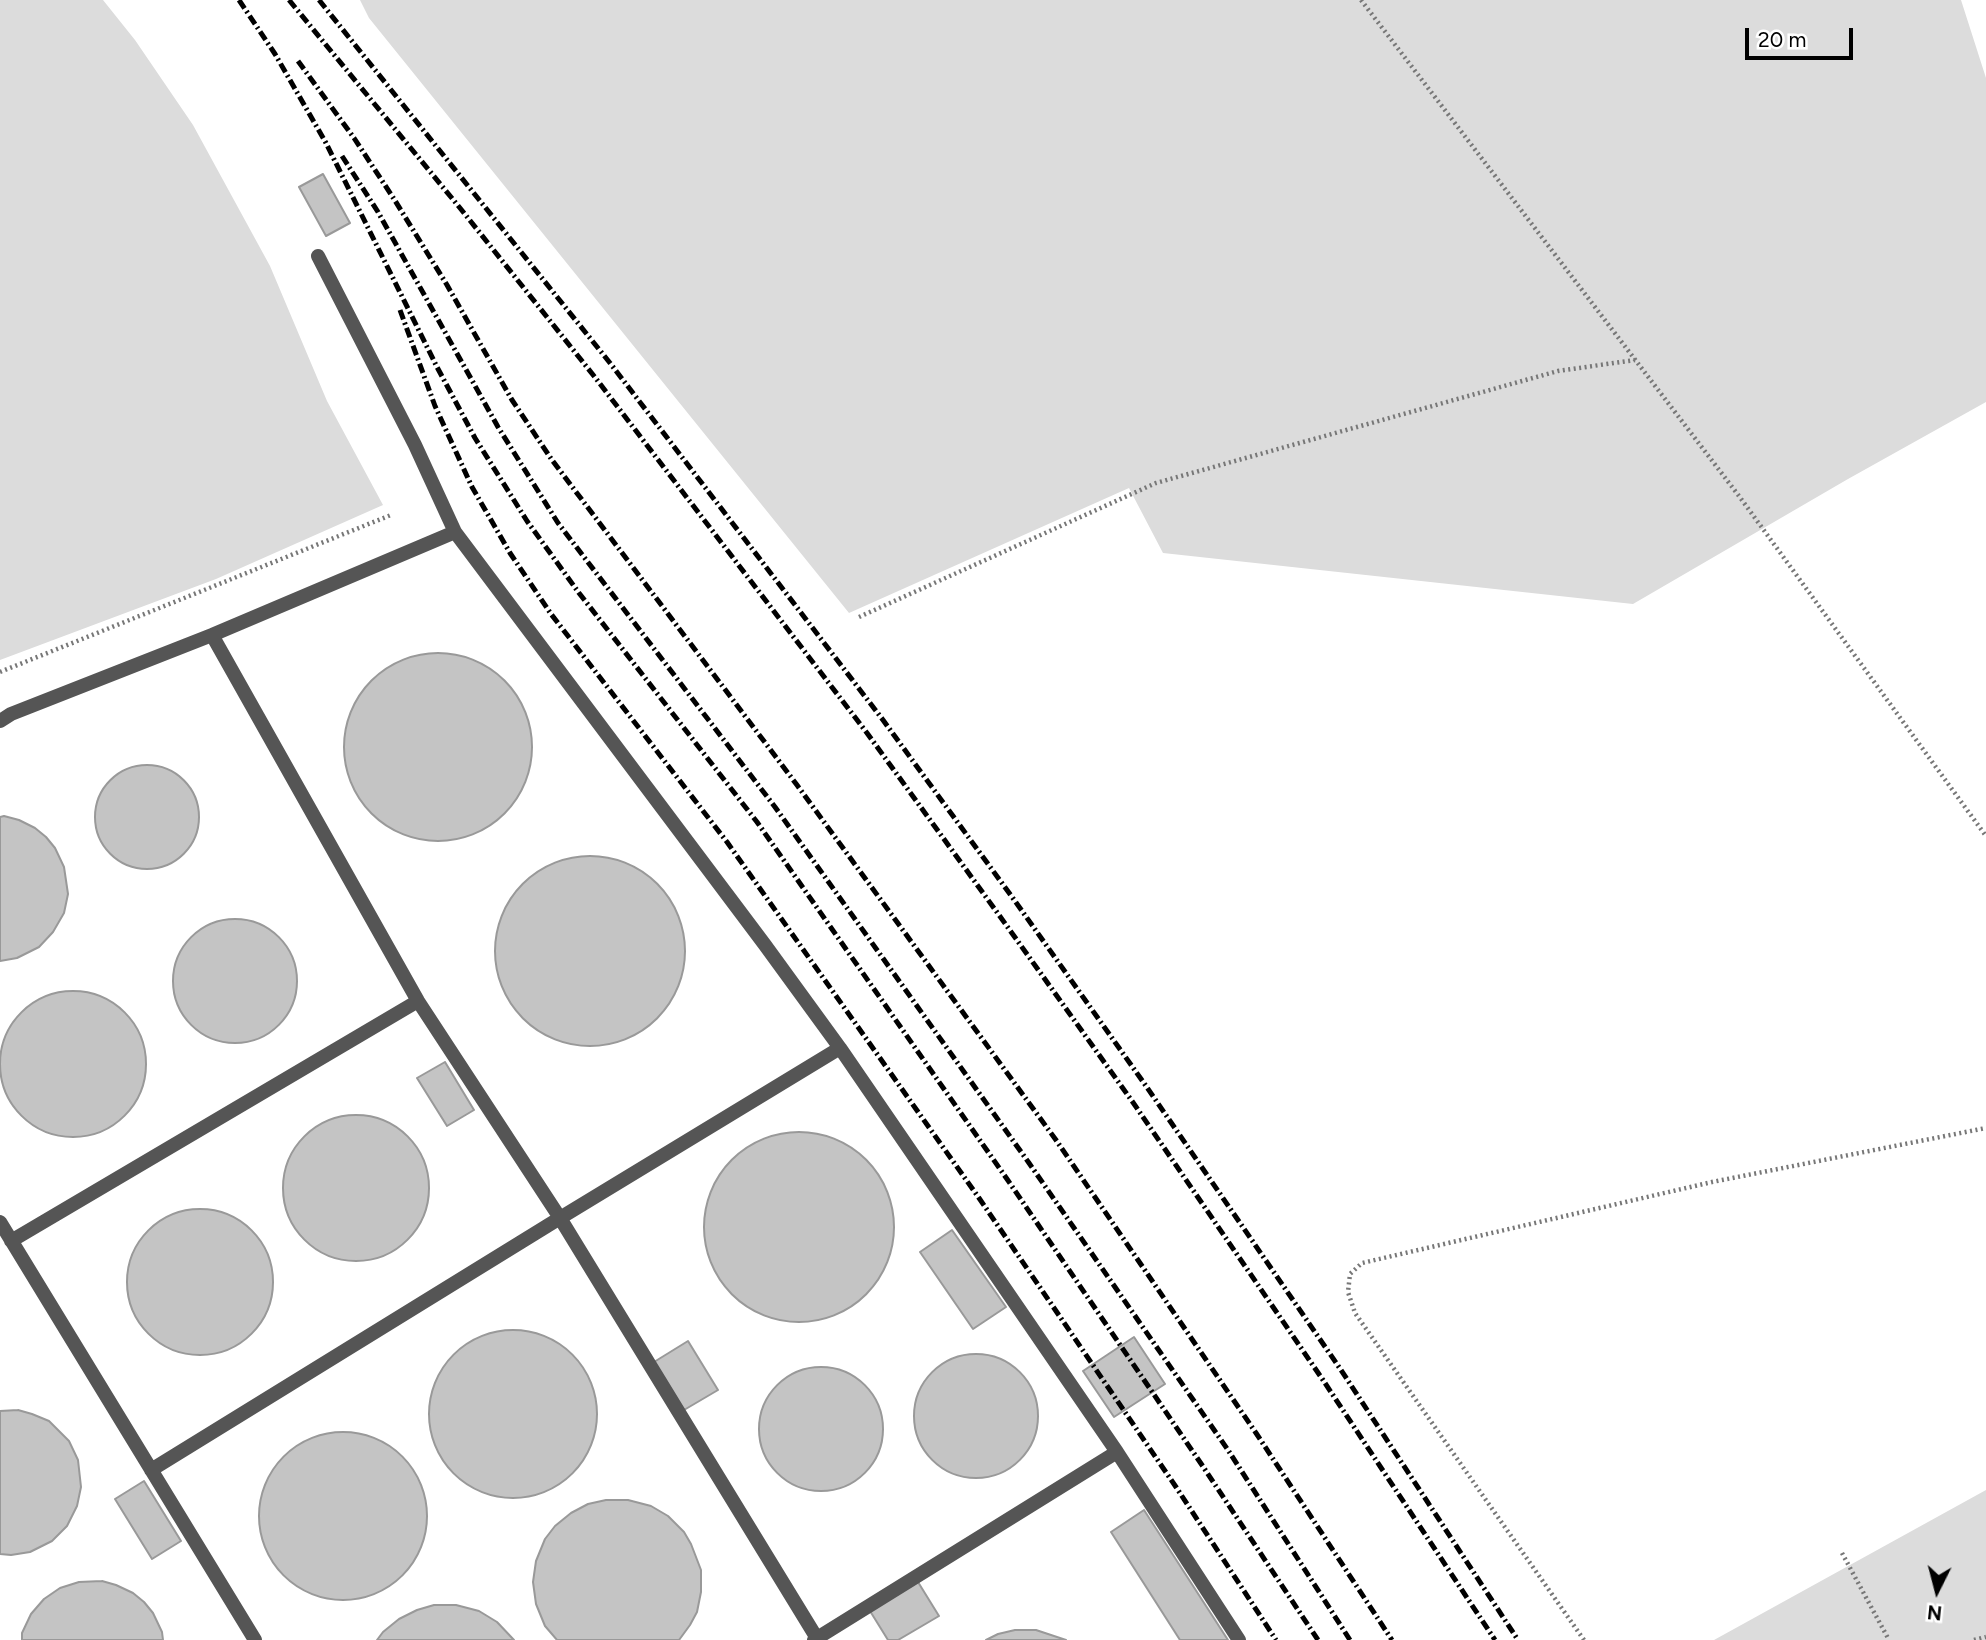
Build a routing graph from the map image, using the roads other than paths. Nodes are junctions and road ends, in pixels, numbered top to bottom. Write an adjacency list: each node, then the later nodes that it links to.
1 (318, 256): 2 (lane)
2 (455, 532): 3 (lane); 6 (lane)
3 (212, 635): 4 (lane); 5 (lane)
4 (0, 721)
5 (418, 1001): 7 (lane); 9 (lane)
6 (840, 1048): 7 (lane); 10 (lane)
7 (560, 1218): 11 (lane); 12 (lane)
8 (0, 1222): 9 (lane)
9 (11, 1241): 11 (lane)
10 (1117, 1452): 12 (lane); 14 (lane)
11 (151, 1470): 13 (lane)
12 (816, 1639)
13 (255, 1640)
14 (1240, 1640)

